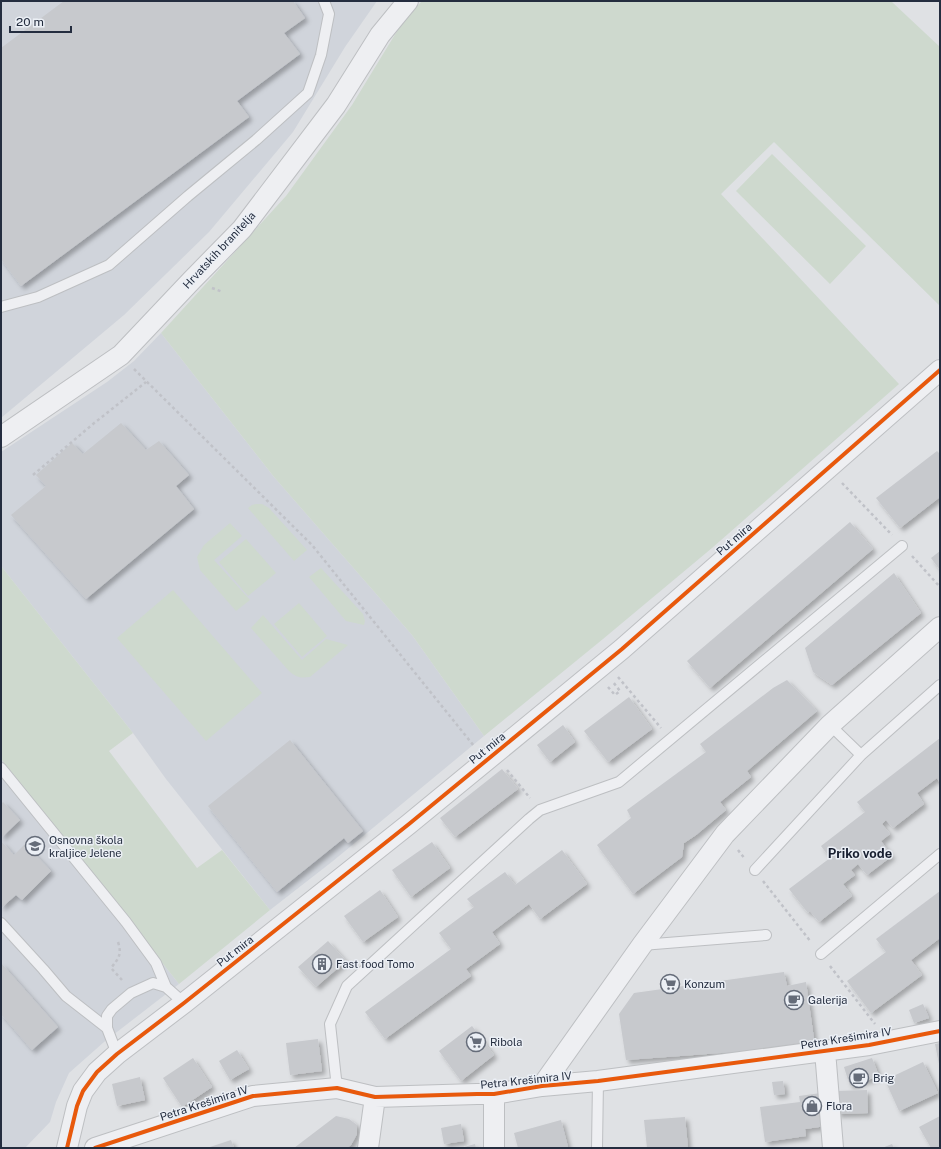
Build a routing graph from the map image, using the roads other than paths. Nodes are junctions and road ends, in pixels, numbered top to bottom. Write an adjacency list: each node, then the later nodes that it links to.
1 (324, 1): 3 (lane)
2 (408, 1): 5 (street, Hrvatskih branitelja)
3 (1, 307)
4 (940, 370): 19 (street, Put mira)
5 (1, 437)
6 (902, 546): 26 (lane)
7 (940, 627): 9 (street)
8 (940, 685): 10 (lane)
9 (830, 725): 10 (lane); 16 (street)
10 (861, 755): 13 (lane)
11 (1, 768): 18 (lane)
12 (940, 854): 17 (lane)
13 (755, 870)
14 (1, 923): 20 (lane)
15 (766, 935): 16 (lane)
16 (642, 945): 25 (street)
17 (821, 954)
18 (166, 987): 19 (lane); 20 (lane)
19 (184, 1003): 23 (street, Put mira)
20 (106, 1028): 23 (lane)
21 (940, 1031): 22 (street, Petra Krešimira IV)
22 (825, 1051): 24 (street, Petra Krešimira IV); 34 (street)
23 (117, 1054): 29 (street, Put mira)
24 (598, 1081): 25 (street, Petra Krešimira IV); 33 (lane)
25 (542, 1086): 27 (street, Petra Krešimira IV)
26 (337, 1088): 28 (street, Petra Krešimira IV); 30 (street, Petra Krešimira IV)
27 (494, 1094): 28 (street, Petra Krešimira IV); 32 (street)
28 (375, 1097): 31 (street)
29 (67, 1148)
30 (95, 1148)
31 (368, 1148)
32 (494, 1148)
33 (597, 1148)
34 (833, 1148)

